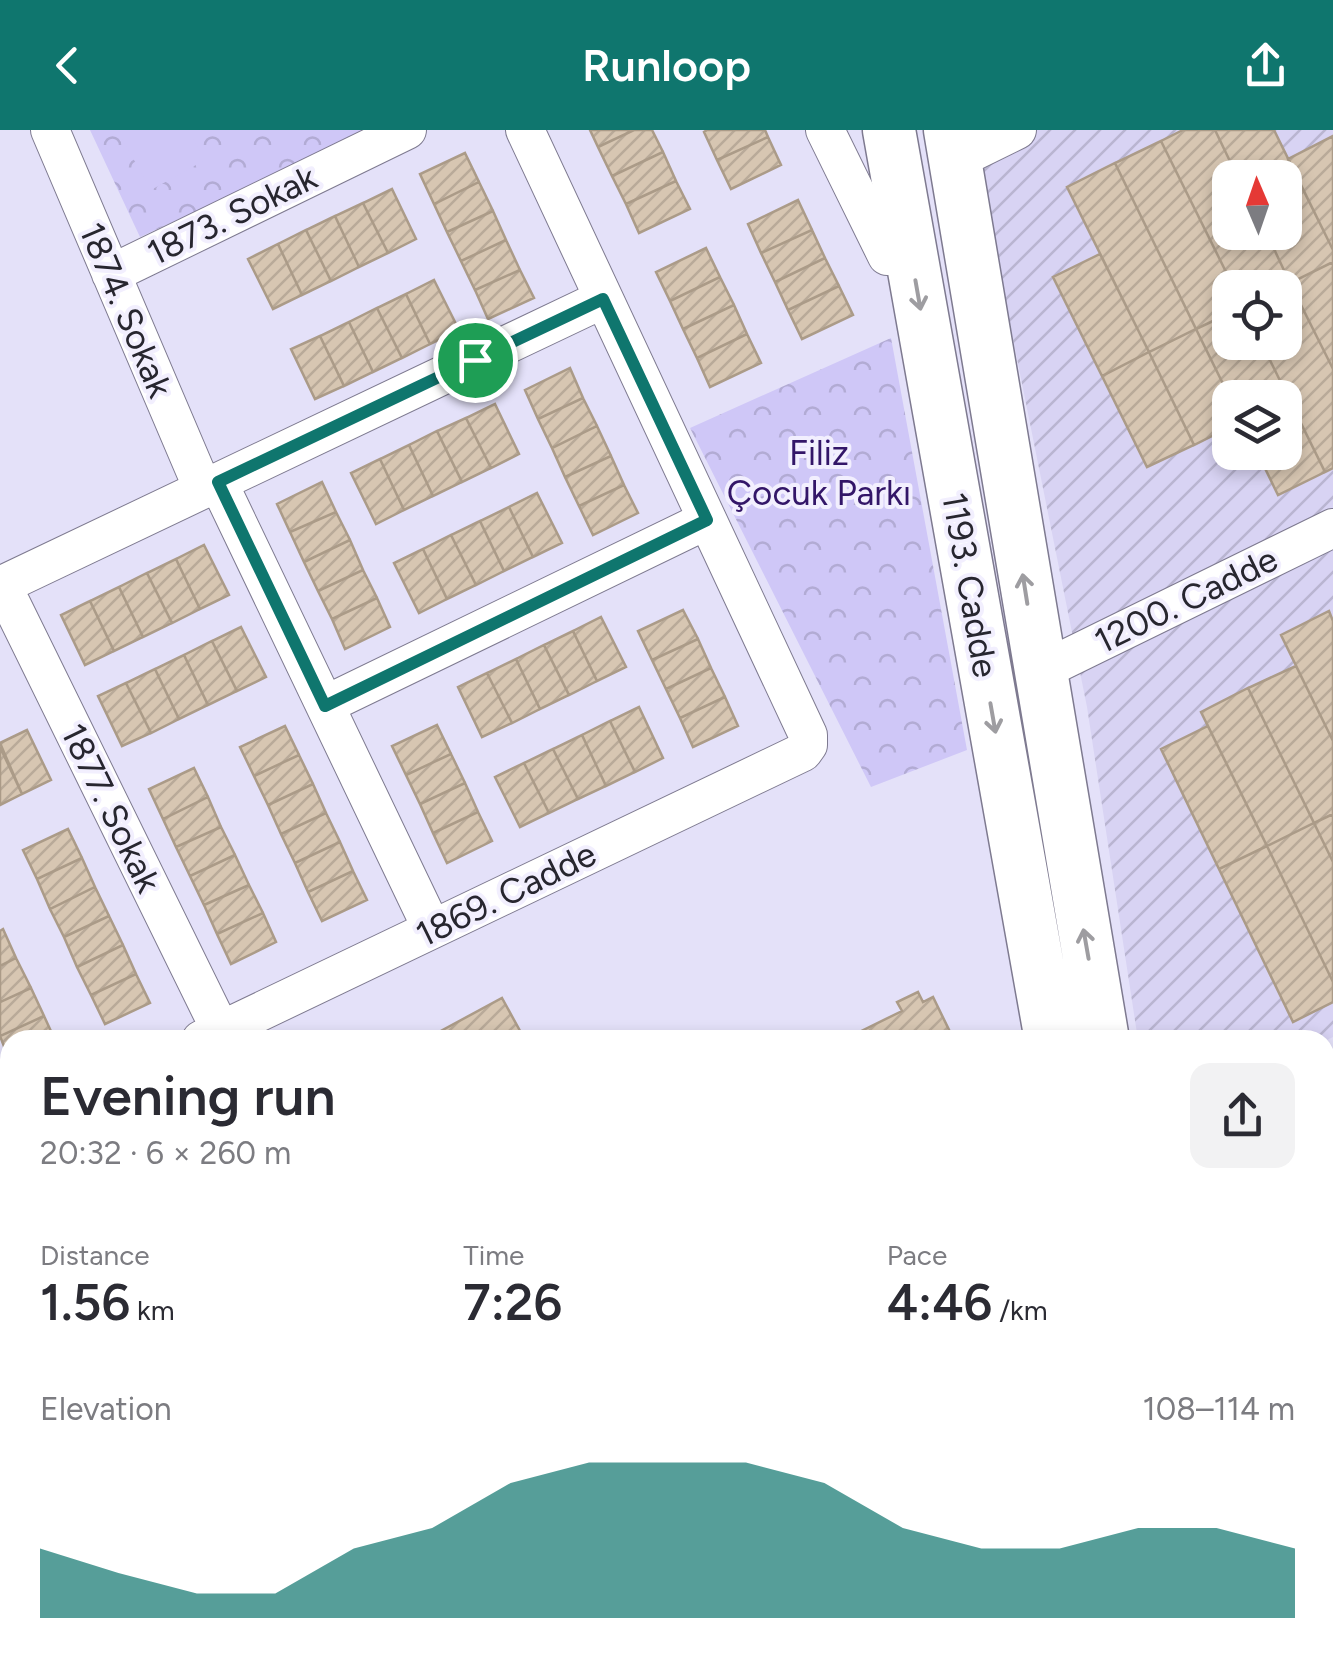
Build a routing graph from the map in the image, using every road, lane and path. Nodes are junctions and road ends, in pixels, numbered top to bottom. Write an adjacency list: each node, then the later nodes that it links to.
1 (50, 130): 9 (street, 1874. Sokak)
2 (407, 130): 9 (street, 1873. Sokak)
3 (524, 130): 10 (street)
4 (826, 130): 8 (street)
5 (889, 130): 20 (main road, 1193. Cadde, one-way to 20)
6 (1017, 130): 7 (street)
7 (952, 145): 15 (main road, 1193. Cadde, one-way to 7)
8 (886, 256)
9 (111, 274): 11 (street, 1874. Sokak)
10 (603, 299): 11 (street); 12 (street)
11 (210, 486): 14 (street); 16 (street, 1874. Sokak)
12 (707, 520): 16 (street); 17 (street, 1869. Cadde)
13 (1333, 528): 15 (street, 1200. Cadde)
14 (1, 585): 18 (street, 1877. Sokak)
15 (1039, 672): 21 (main road, 1193. Cadde, one-way to 15)
16 (325, 706): 17 (street, 1874. Sokak)
17 (432, 929): 19 (street, 1869. Cadde)
18 (209, 1030)
19 (221, 1030)
20 (1049, 1030)
21 (1101, 1030)

